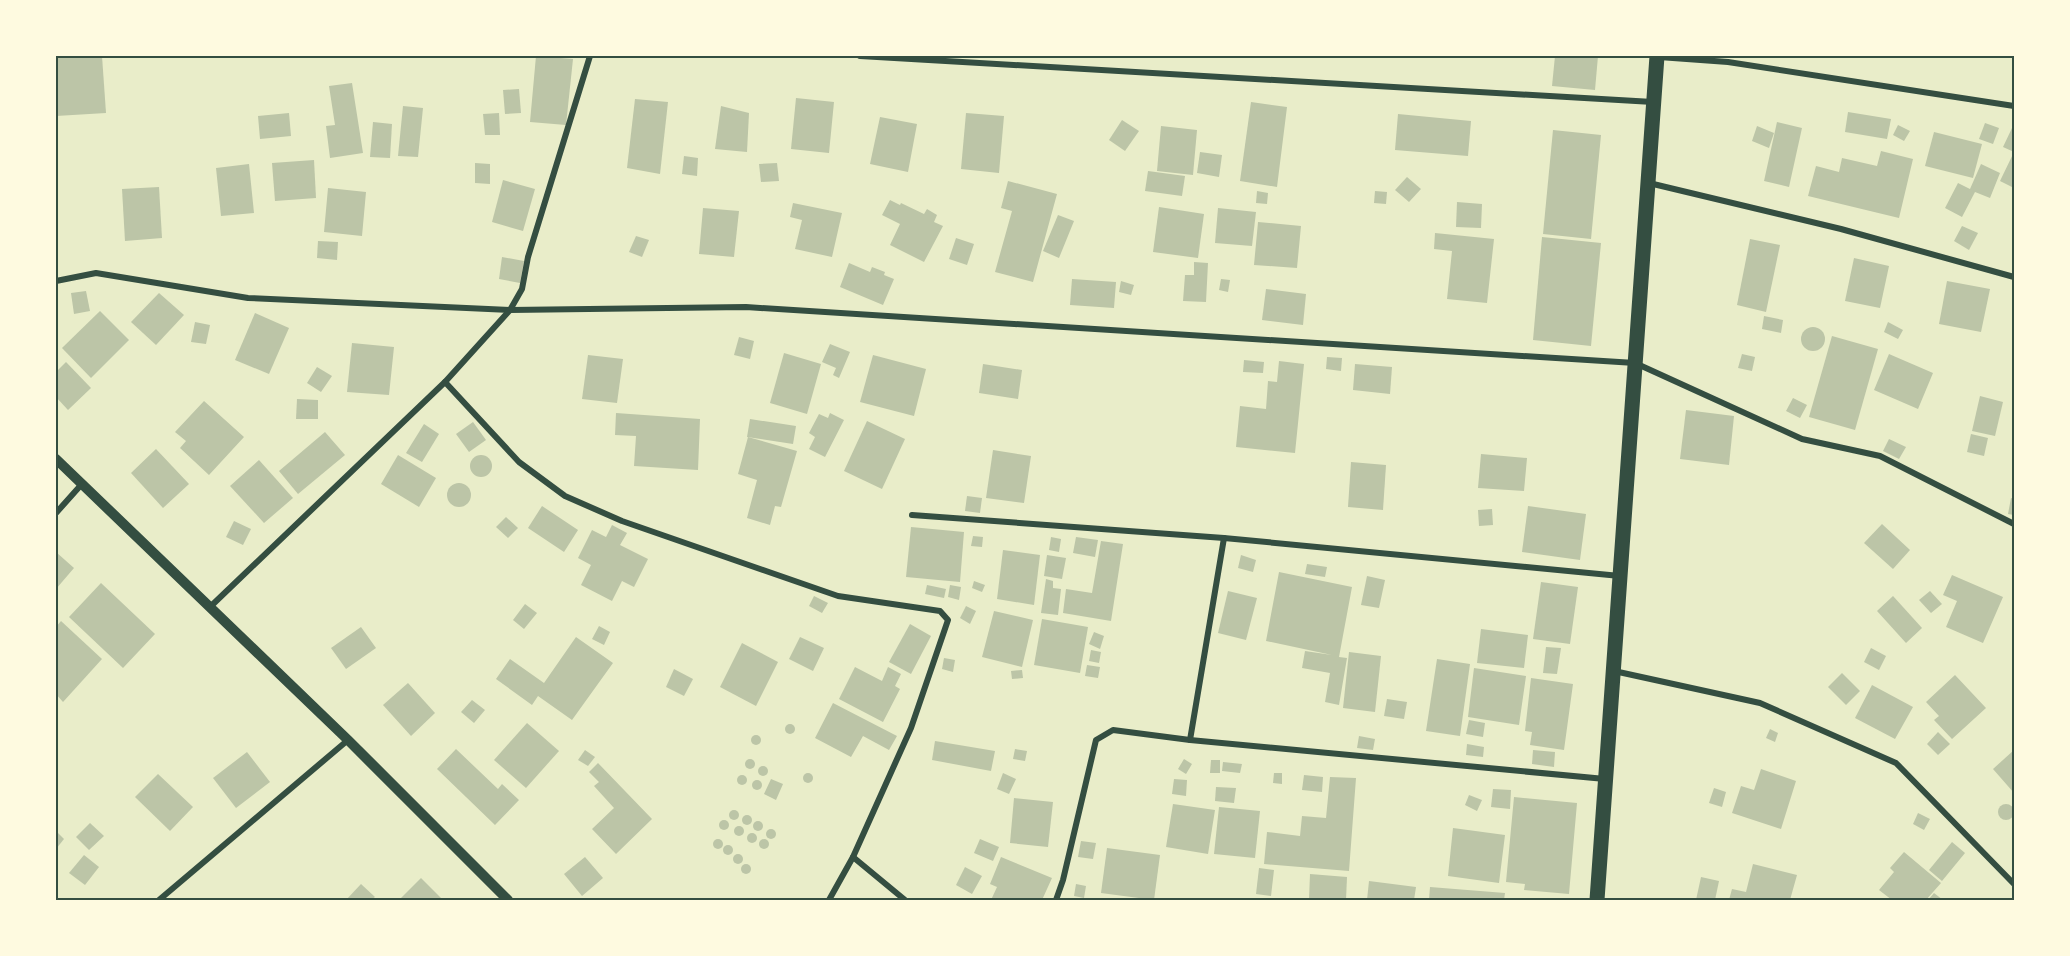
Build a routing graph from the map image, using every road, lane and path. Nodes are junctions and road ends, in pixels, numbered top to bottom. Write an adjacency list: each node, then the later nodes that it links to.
1 (590, 56): 10 (street)
2 (860, 56): 4 (street)
3 (1657, 56): 5 (main road); 6 (street)
4 (947, 58): 5 (street)
5 (1653, 102): 7 (main road)
6 (2014, 106)
7 (1648, 183): 8 (street); 11 (main road)
8 (2014, 277)
9 (56, 280): 10 (street)
10 (510, 310): 11 (street); 12 (street)
11 (1635, 363): 17 (street); 19 (main road)
12 (445, 382): 20 (street); 25 (street)
13 (56, 459): 14 (street)
14 (81, 485): 15 (street); 20 (street)
15 (56, 513)
16 (912, 515): 18 (street)
17 (2014, 524)
18 (1224, 538): 19 (street); 23 (street)
19 (1620, 576): 21 (main road)
20 (210, 607): 22 (street)
21 (1614, 671): 24 (main road); 26 (street)
22 (348, 740): 27 (street); 28 (street)
23 (1190, 740): 24 (street); 31 (street)
24 (1606, 779): 32 (main road)
25 (853, 857): 29 (street); 30 (street)
26 (2014, 884)
27 (159, 900)
28 (508, 900)
29 (829, 900)
30 (905, 900)
31 (1056, 900)
32 (1597, 900)

